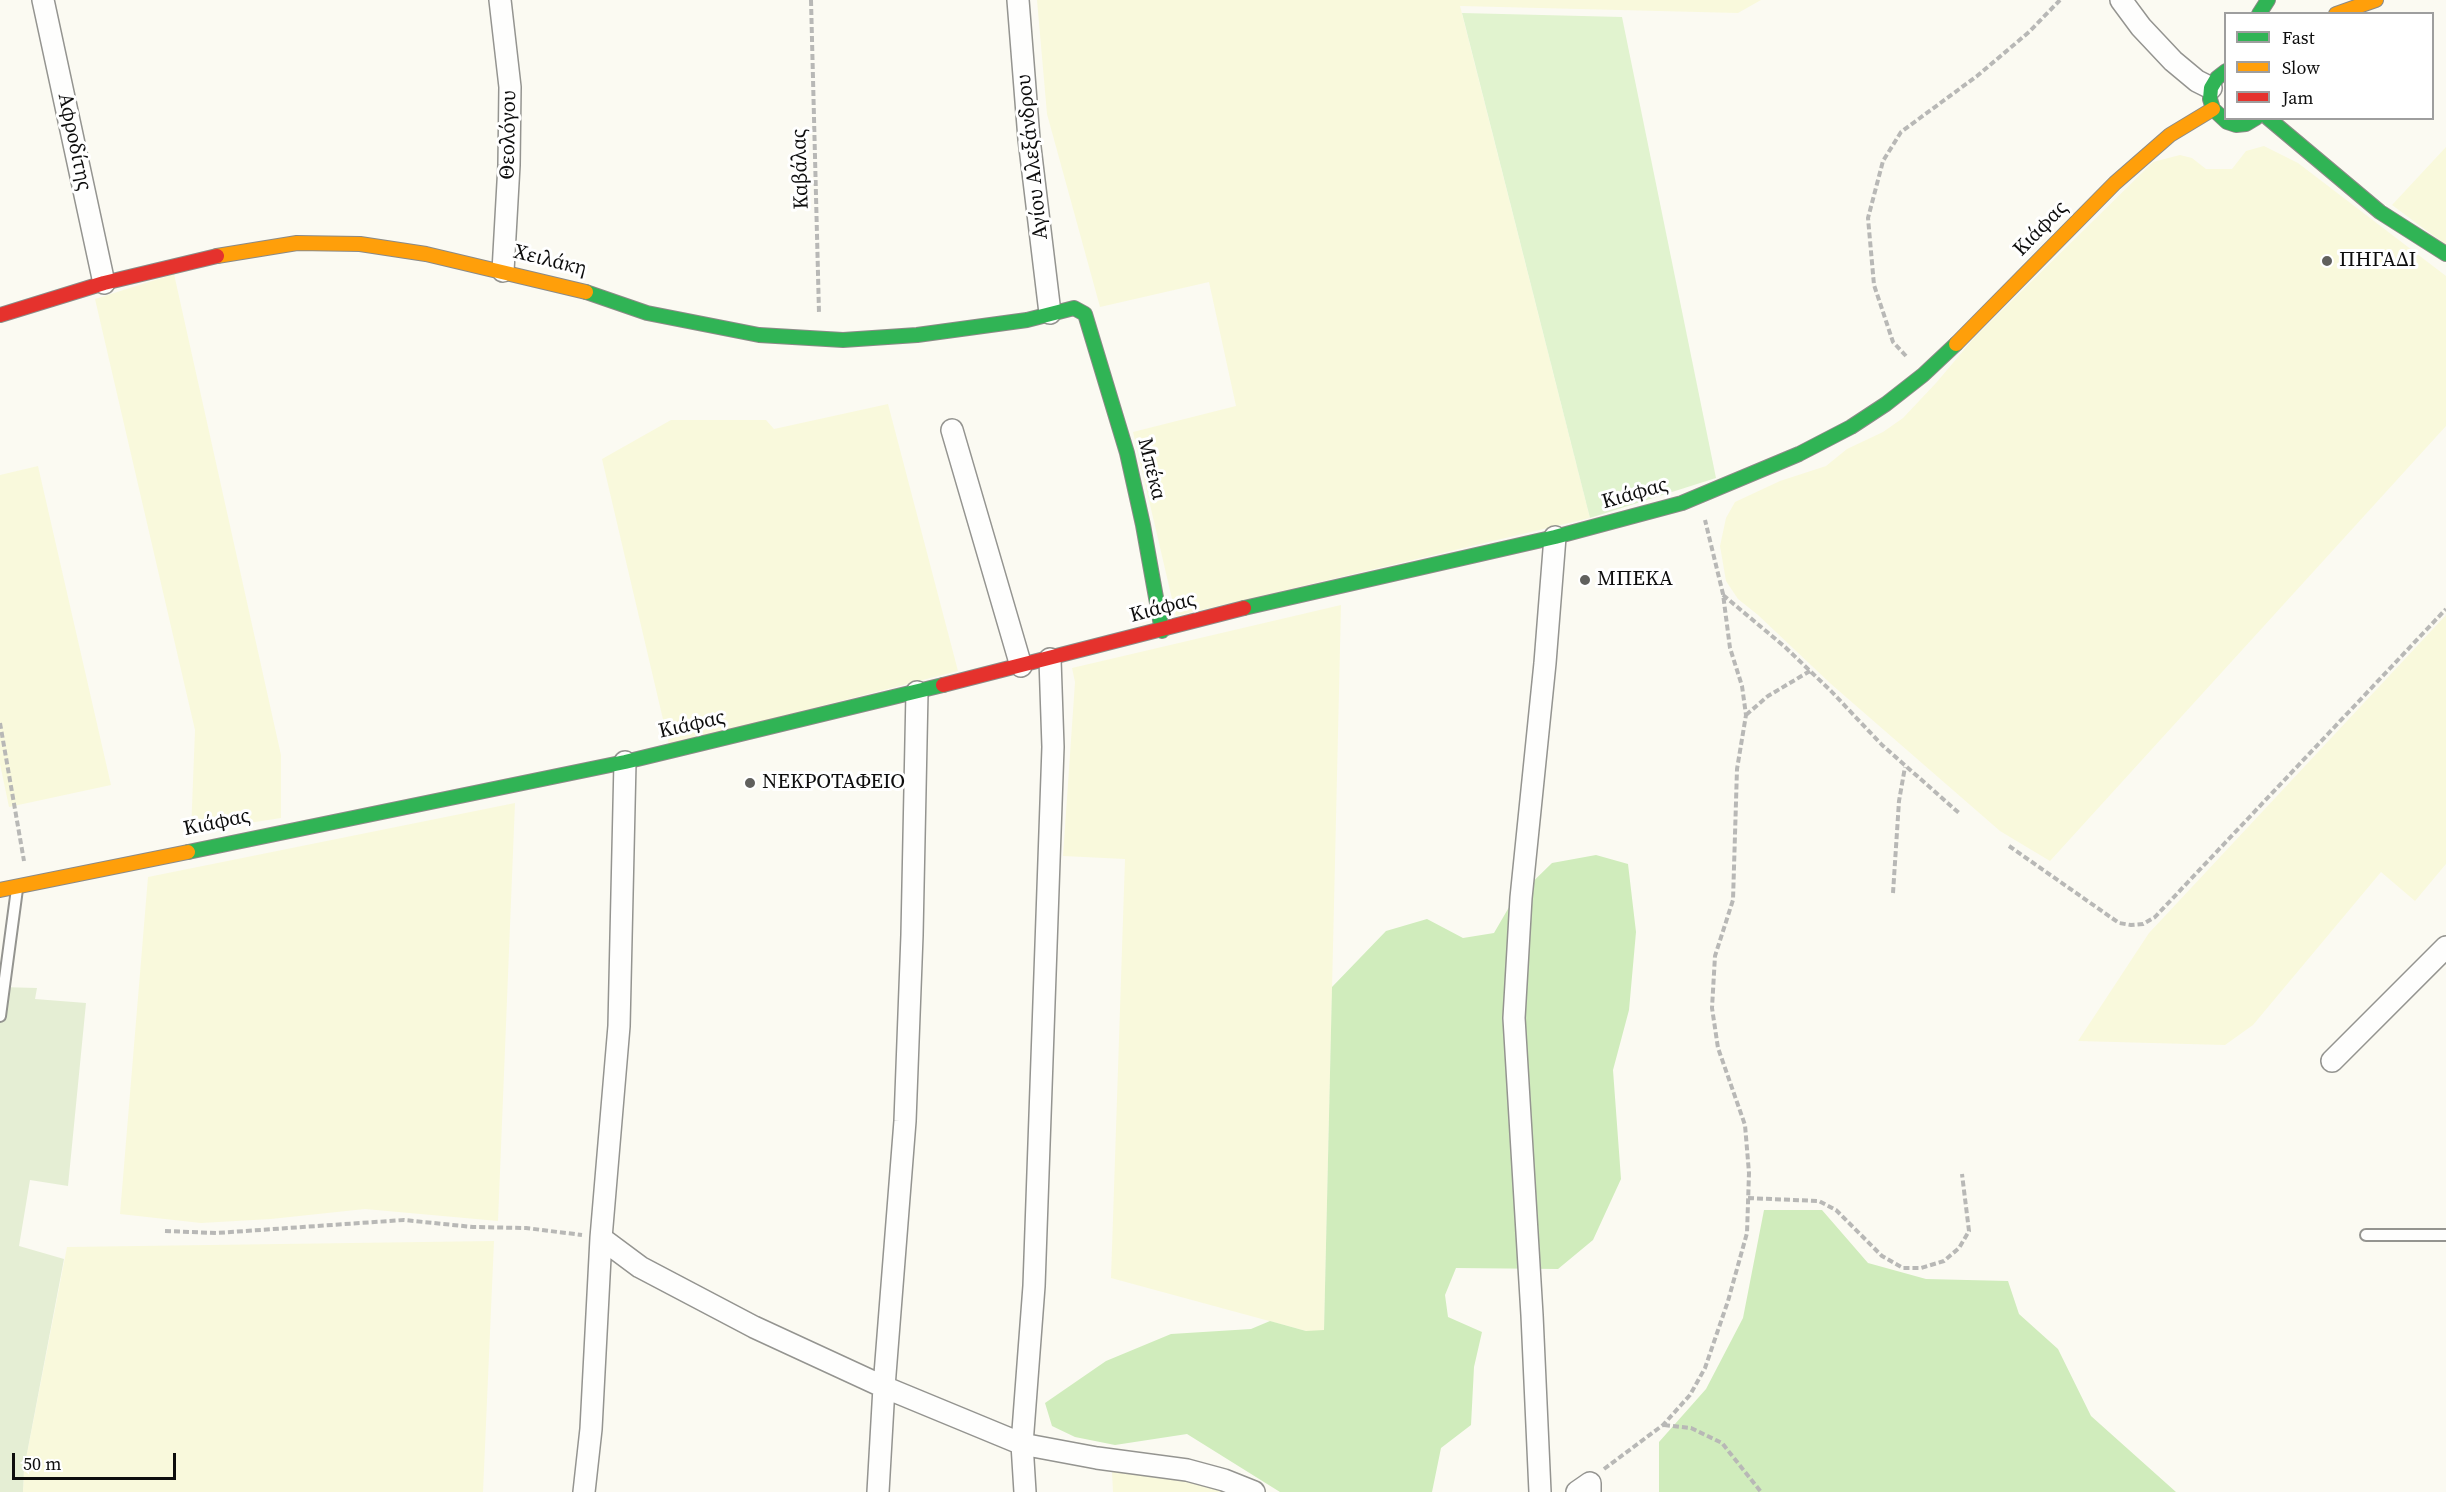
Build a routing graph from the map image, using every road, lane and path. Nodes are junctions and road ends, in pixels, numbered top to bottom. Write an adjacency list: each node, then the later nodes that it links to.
1 (43, 0): 17 (street, Αφροδίτης)
2 (500, 0): 16 (street, Θεολόγου)
3 (811, 0): 21 (path, Καβάλας)
4 (1018, 0): 18 (street, Αγίου Αλεξάνδρου)
5 (2060, 0): 22 (path)
6 (2121, 0): 10 (street)
7 (2376, 0): 8 (street)
8 (2342, 12)
9 (2224, 73): 10 (street, Κιάφας)
10 (2212, 99): 11 (street); 22 (street, Κιάφας)
11 (2224, 117)
12 (2226, 120): 13 (street)
13 (2253, 120)
14 (2270, 120): 15 (street)
15 (2446, 254)
16 (503, 271): 17 (street, Χειλάκη); 21 (street, Χειλάκη)
17 (104, 284): 19 (street, Χειλάκη)
18 (1050, 313): 20 (street, Χειλάκη); 21 (street, Χειλάκη)
19 (0, 315)
20 (1088, 320): 28 (street, Μπέκα)
21 (820, 338)
22 (1923, 375): 24 (street, Κιάφας)
23 (952, 430): 30 (street)
24 (1699, 496): 25 (street, Κιάφας); 26 (path)
25 (1555, 537): 28 (street, Κιάφας); 59 (street)
26 (1723, 594): 31 (path); 33 (path)
27 (2446, 609): 38 (path)
28 (1162, 631): 29 (street, Κιάφας)
29 (1050, 659): 30 (street, Κιάφας); 53 (street)
30 (1021, 666): 32 (street, Κιάφας)
31 (1810, 671): 33 (path); 36 (path)
32 (917, 692): 35 (street, Κιάφας); 51 (street)
33 (1746, 716): 46 (path)
34 (0, 723): 39 (path)
35 (625, 762): 39 (street, Κιάφας); 50 (street)
36 (1905, 766): 37 (path); 41 (path)
37 (1959, 813)
38 (2009, 846)
39 (23, 885): 40 (street, Κιάφας); 43 (lane)
40 (0, 890)
41 (1893, 893)
42 (2446, 947): 44 (street)
43 (0, 1017)
44 (2332, 1061)
45 (1962, 1174): 46 (path)
46 (1748, 1198): 52 (path)
47 (165, 1231): 50 (path)
48 (2366, 1235): 49 (lane)
49 (2446, 1235)
50 (601, 1238): 51 (street); 55 (street)
51 (884, 1387): 53 (street); 56 (street)
52 (1663, 1425): 54 (path); 60 (path)
53 (1022, 1444): 57 (street); 58 (street)
54 (1586, 1489)
55 (584, 1492)
56 (878, 1492)
57 (1025, 1492)
58 (1254, 1492)
59 (1540, 1492)
60 (1761, 1492)

